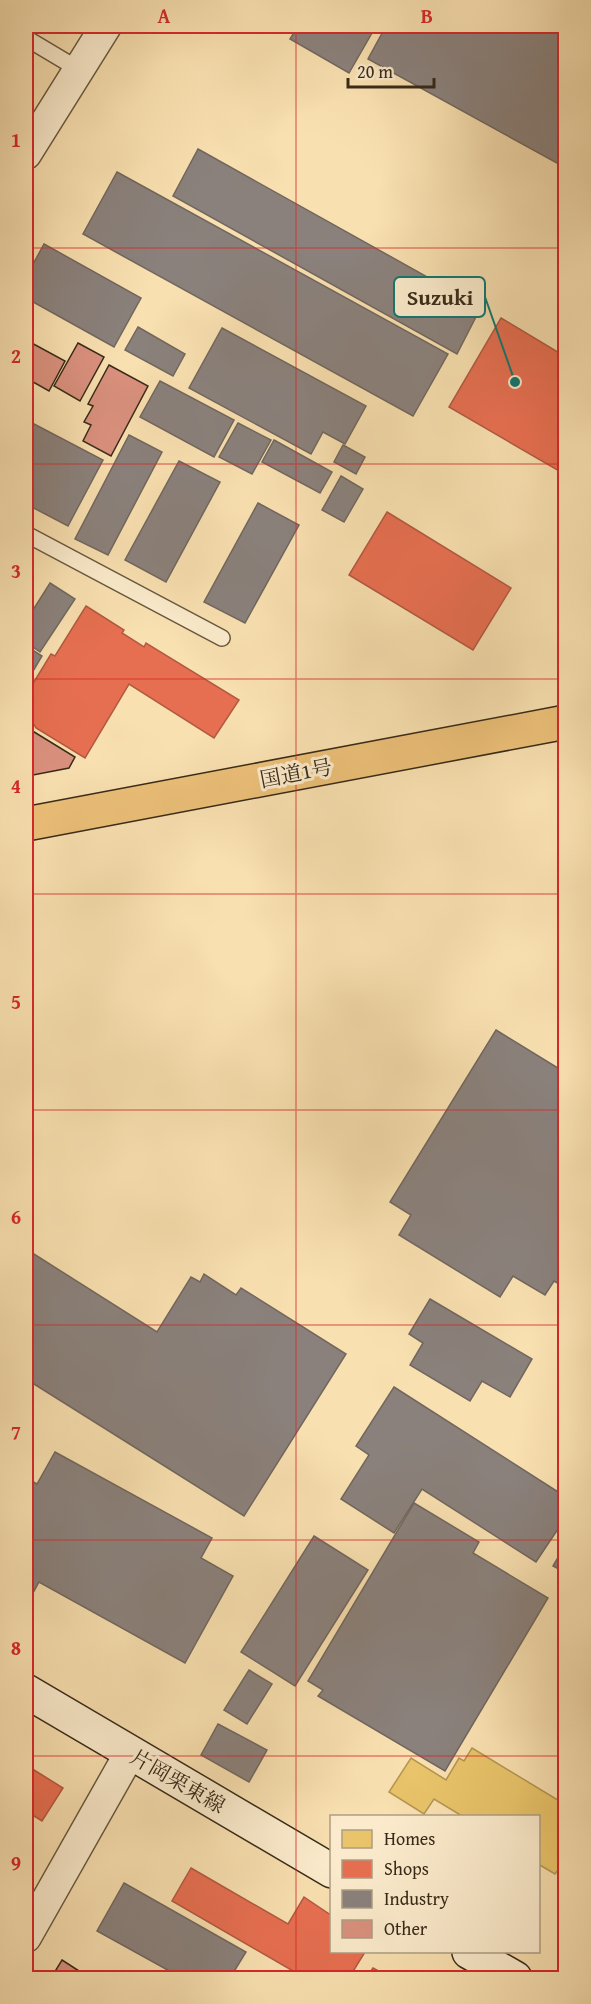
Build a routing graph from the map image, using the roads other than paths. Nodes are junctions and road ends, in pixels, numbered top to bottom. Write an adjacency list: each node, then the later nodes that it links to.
1 (105, 26): 3 (street)
2 (26, 38): 3 (lane)
3 (78, 69): 4 (street)
4 (26, 154)
5 (26, 534): 6 (lane)
6 (222, 638)
7 (566, 722): 8 (highway, 国道1号)
8 (26, 824)
9 (26, 1691): 10 (main road, 片岡栗東線)
10 (130, 1753): 11 (main road, 片岡栗東線); 12 (street)
11 (330, 1870)
12 (26, 1937)
13 (471, 1953): 14 (main road)
14 (515, 1978)

